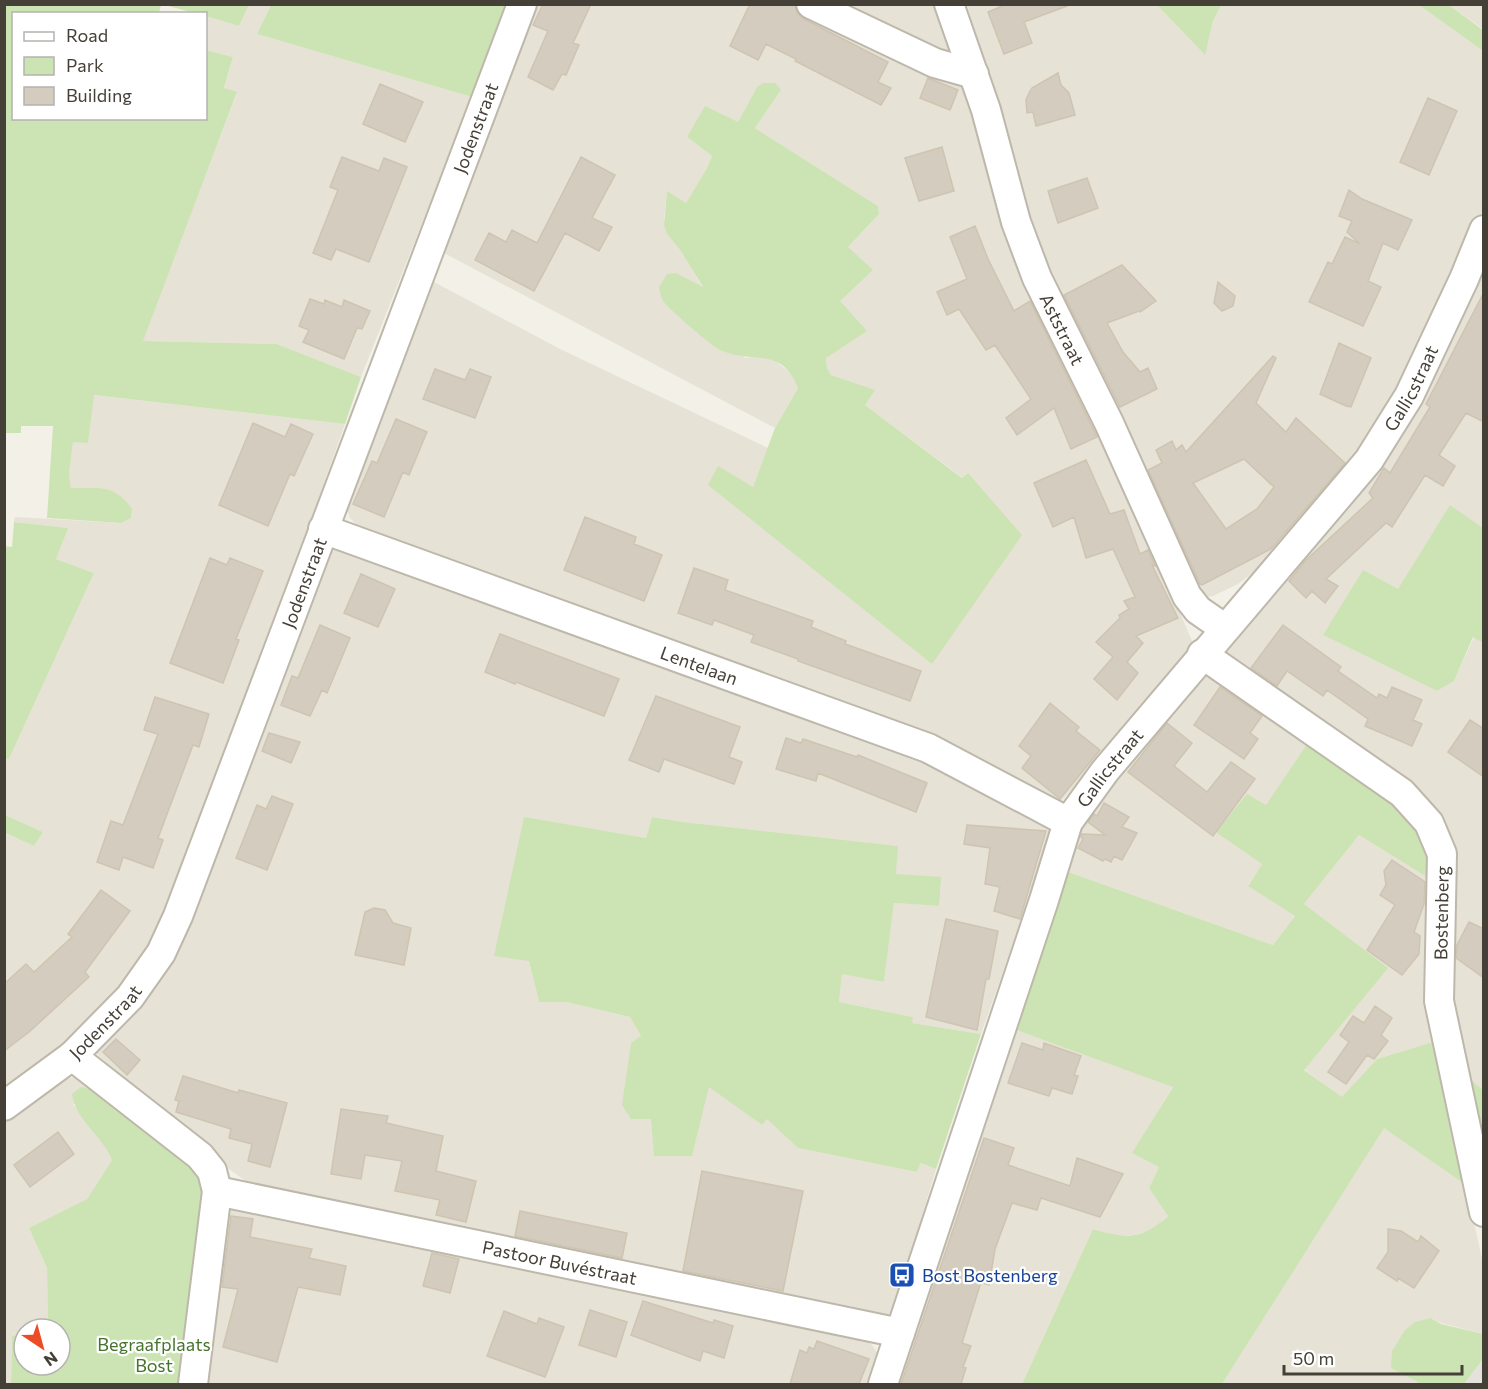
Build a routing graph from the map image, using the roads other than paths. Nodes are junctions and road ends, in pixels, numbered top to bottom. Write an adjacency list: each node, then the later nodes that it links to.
1 (522, 4): 6 (street, Jodenstraat)
2 (812, 4): 4 (street)
3 (949, 4): 4 (street, Aststraat)
4 (974, 74): 7 (street, Aststraat)
5 (1484, 230): 7 (street, Gallicstraat)
6 (324, 529): 9 (street, Lentelaan); 10 (street, Jodenstraat)
7 (1224, 628): 8 (street, Gallicstraat)
8 (1202, 654): 9 (street, Gallicstraat); 13 (street, Bostenberg)
9 (1068, 822): 14 (street, Gallicstraat)
10 (72, 1056): 11 (street, Jodenstraat); 12 (street)
11 (4, 1106)
12 (217, 1191): 14 (street, Pastoor Buvéstraat); 15 (street)
13 (1484, 1212)
14 (900, 1333): 16 (street, Gallicstraat)
15 (194, 1384)
16 (883, 1384)

